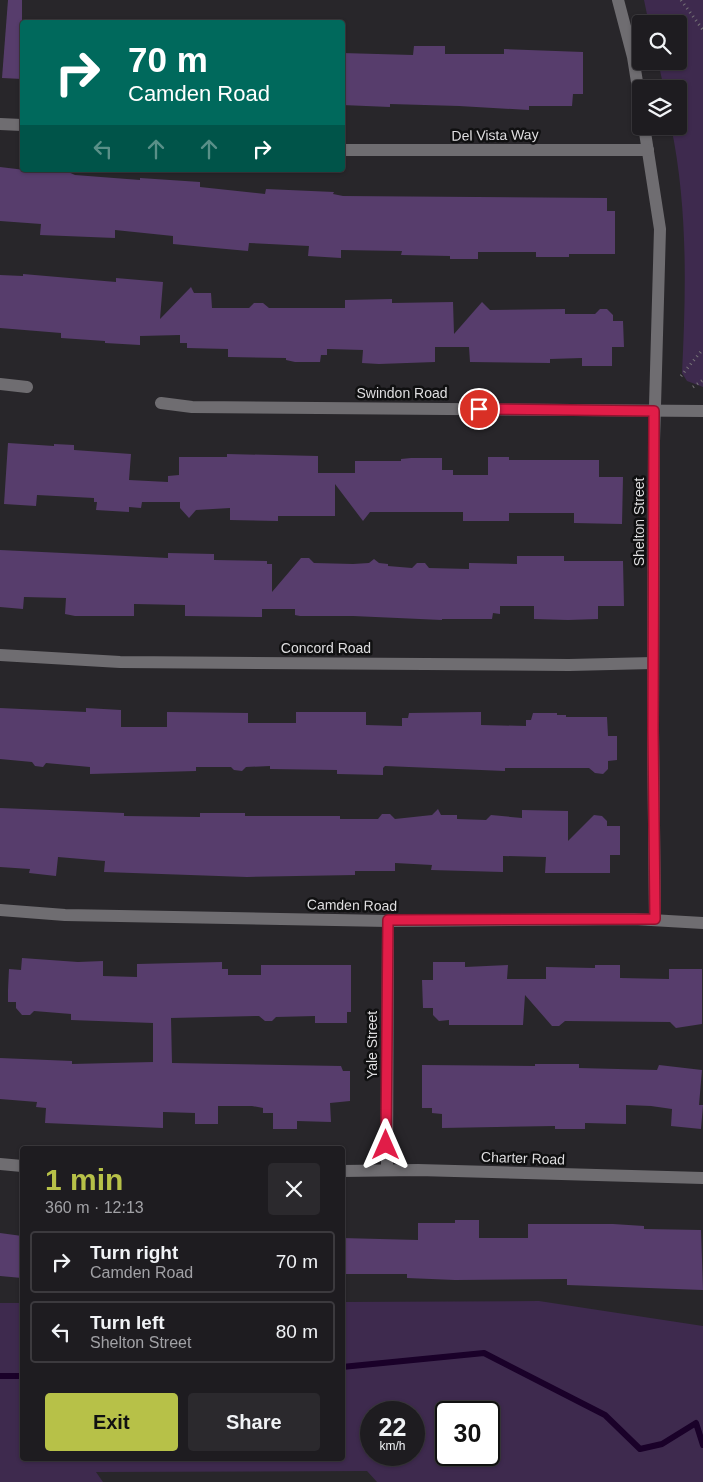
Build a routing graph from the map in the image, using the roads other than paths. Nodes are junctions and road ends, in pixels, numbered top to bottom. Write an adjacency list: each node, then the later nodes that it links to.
1 (618, 0): 2 (street)
2 (637, 80)
3 (0, 124): 4 (street)
4 (20, 125)
5 (646, 135): 7 (street, Shelton Street)
6 (345, 150): 7 (street, Del Vista Way)
7 (648, 150): 12 (street, Shelton Street)
8 (0, 384): 9 (street)
9 (27, 387)
10 (161, 403): 12 (street, Swindon Road)
11 (703, 410): 12 (street, Swindon Road)
12 (654, 411): 14 (street, Shelton Street)
13 (0, 654): 14 (street, Concord Road)
14 (653, 663): 16 (street, Shelton Street)
15 (0, 910): 17 (street, Camden Road)
16 (655, 919): 17 (street, Camden Road); 18 (street, Camden Road)
17 (388, 920): 21 (street, Yale Street)
18 (703, 923)
19 (0, 1164): 20 (street)
20 (20, 1166)
21 (387, 1170): 22 (street, Charter Road); 23 (street, Charter Road)
22 (345, 1171)
23 (703, 1178)

